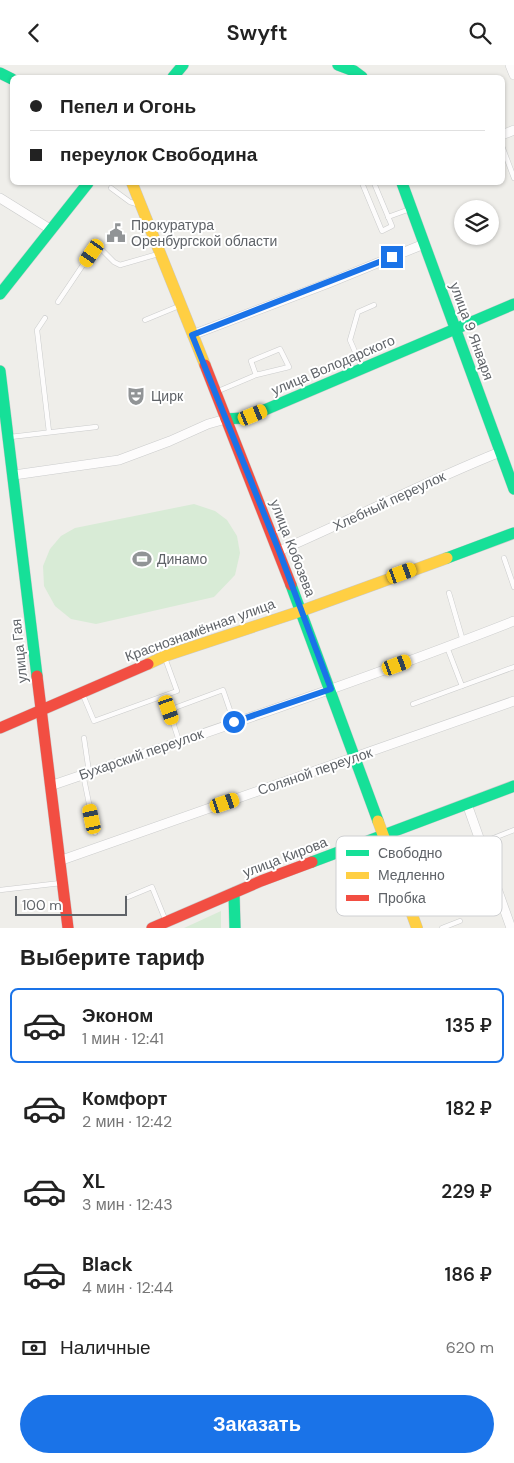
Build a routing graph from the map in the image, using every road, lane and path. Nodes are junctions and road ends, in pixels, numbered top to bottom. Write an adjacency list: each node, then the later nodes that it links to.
1 (183, 65): 4 (main road)
2 (338, 65): 5 (main road)
3 (510, 65): 6 (street)
4 (175, 75)
5 (359, 75)
6 (514, 75)
7 (505, 154): 8 (lane)
8 (514, 178)
9 (86, 185): 19 (main road)
10 (133, 185): 16 (main road, улица Кобозева)
11 (363, 185): 18 (lane)
12 (375, 185): 18 (lane)
13 (403, 185): 17 (main road, улица 9 Января)
14 (111, 188): 16 (lane)
15 (0, 198): 19 (street)
16 (141, 206): 21 (main road, улица Кобозева)
17 (411, 209): 18 (lane); 20 (main road, улица 9 Января)
18 (388, 217)
19 (50, 229): 22 (main road)
20 (424, 244): 29 (main road, улица 9 Января); 30 (street)
21 (159, 253): 23 (lane); 26 (main road, улица Кобозева)
22 (0, 294)
23 (58, 302)
24 (514, 304): 29 (main road, улица Володарского)
25 (374, 305): 31 (lane)
26 (180, 306): 28 (lane); 30 (main road, улица Кобозева)
27 (44, 319): 37 (lane)
28 (145, 320)
29 (455, 329): 31 (main road, улица Володарского); 39 (main road, улица 9 Января)
30 (192, 335): 34 (main road, улица Кобозева)
31 (363, 369): 35 (main road, улица Володарского)
32 (0, 371): 38 (main road, улица Гая)
33 (256, 375): 33 (lane); 34 (lane)
34 (215, 392): 35 (main road, улица Кобозева)
35 (226, 419): 40 (street, улица Володарского); 43 (main road, улица Кобозева)
36 (96, 427): 37 (lane)
37 (49, 433): 38 (lane)
38 (9, 437): 40 (main road, улица Гая)
39 (500, 452): 41 (main road, улица 9 Января); 43 (street, Хлебный переулок)
40 (14, 475): 58 (main road, улица Гая)
41 (514, 489)
42 (514, 533): 47 (main road, Краснознамённая улица)
43 (279, 551): 47 (main road, улица Кобозева)
44 (504, 557): 45 (lane)
45 (514, 587)
46 (449, 593): 49 (lane)
47 (300, 611): 51 (main road, Краснознамённая улица); 54 (main road, улица Кобозева)
48 (514, 621): 49 (street, Бухарский переулок)
49 (463, 641): 50 (street, Бухарский переулок)
50 (447, 647): 53 (lane); 54 (street, Бухарский переулок)
51 (165, 656): 55 (main road, Краснознамённая улица); 55 (lane)
52 (514, 667): 53 (lane)
53 (462, 686): 57 (lane)
54 (331, 689): 59 (street, Бухарский переулок); 63 (main road, улица Кобозева)
55 (82, 693): 58 (main road, Краснознамённая улица)
56 (514, 701): 63 (street, Соляной переулок)
57 (413, 704)
58 (41, 711): 60 (main road, Краснознамённая улица); 65 (main road, улица Гая)
59 (234, 722): 62 (street, Бухарский переулок); 62 (lane)
60 (0, 728)
61 (84, 738): 64 (lane)
62 (180, 741): 64 (street, Бухарский переулок)
63 (354, 757): 70 (main road, улица Кобозева); 74 (street, Соляной переулок)
64 (86, 773): 65 (street, Бухарский переулок); 69 (lane)
65 (50, 786): 74 (main road, улица Гая)
66 (514, 786): 67 (main road, улица Кирова)
67 (468, 804): 70 (main road, улица Кирова); 71 (street)
68 (514, 829): 72 (lane)
69 (95, 833)
70 (383, 836)
71 (479, 836)
72 (498, 836)
73 (336, 853): 77 (main road, улица Кирова)
74 (59, 861): 75 (main road, улица Гая)
75 (62, 883): 76 (lane); 82 (main road, улица Гая)
76 (0, 890)
77 (234, 893): 81 (main road, улица Кирова); 84 (main road)
78 (128, 897): 81 (lane)
79 (502, 902): 86 (street)
80 (460, 921): 85 (lane)
81 (166, 922): 83 (main road, улица Кирова)
82 (68, 928)
83 (152, 928)
84 (235, 928)
85 (442, 928)
86 (511, 928)

